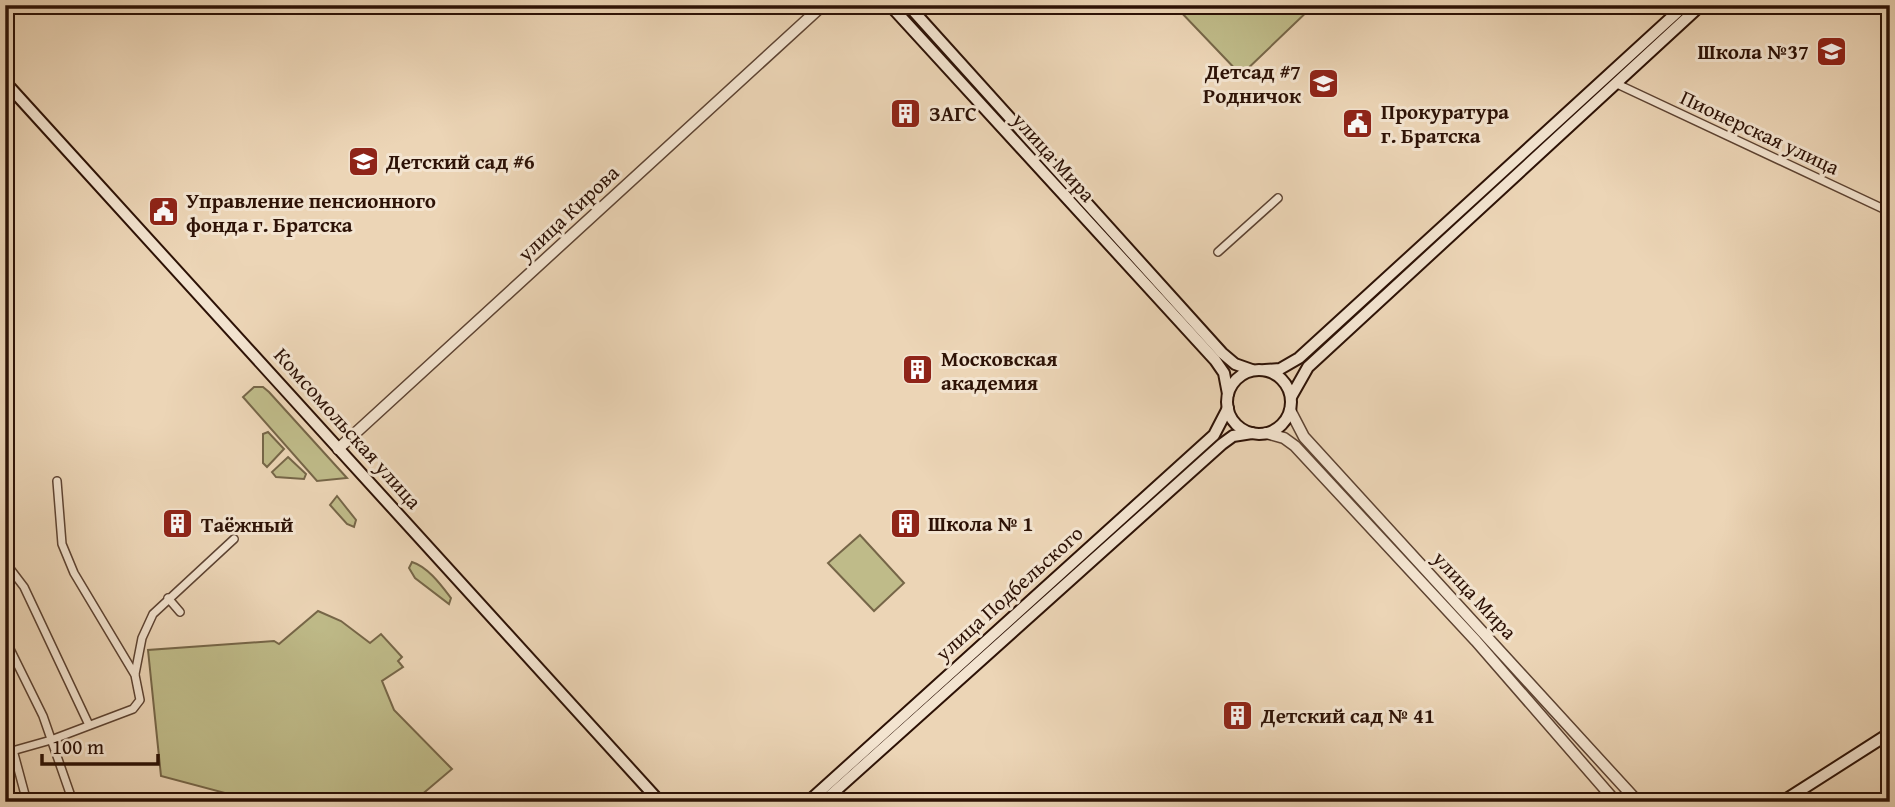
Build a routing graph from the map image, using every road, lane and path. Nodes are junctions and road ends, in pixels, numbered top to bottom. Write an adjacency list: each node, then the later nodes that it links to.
1 (823, 5): 23 (street, улица Кирова)
2 (890, 5): 9 (main road, улица Мира)
3 (908, 5): 6 (main road, улица Мира)
4 (1685, 5): 10 (main road)
5 (1701, 5): 8 (main road)
6 (972, 74): 9 (main road); 14 (main road, улица Мира)
7 (5, 82): 23 (main road, Комсомольская улица)
8 (1615, 83): 10 (main road); 12 (street, Пионерская улица)
9 (961, 84): 14 (main road, улица Мира)
10 (1557, 129): 16 (main road); 18 (main road)
11 (1278, 198): 13 (street)
12 (1890, 212)
13 (1218, 252)
14 (1194, 331): 15 (main road); 17 (main road)
15 (1252, 370): 16 (main road); 17 (main road)
16 (1265, 370): 18 (main road)
17 (1228, 394): 19 (main road)
18 (1291, 397): 20 (main road)
19 (1228, 408): 21 (main road); 35 (main road, улица Подбельского)
20 (1290, 410): 22 (main road); 41 (street, улица Мира)
21 (1252, 433): 22 (main road); 35 (main road, улица Подбельского)
22 (1266, 433): 40 (street, улица Мира)
23 (338, 449): 38 (main road, Комсомольская улица)
24 (57, 481): 30 (street)
25 (234, 539): 27 (street)
26 (5, 562): 31 (street)
27 (168, 598): 28 (street); 30 (street)
28 (180, 612)
29 (5, 639): 33 (street)
30 (135, 675): 31 (street)
31 (89, 725): 33 (street)
32 (1890, 733): 42 (main road)
33 (51, 740): 34 (street); 37 (street)
34 (9, 752): 36 (street)
35 (825, 796): 39 (main road, улица Подбельского)
36 (27, 802)
37 (72, 802)
38 (660, 802)
39 (808, 802)
40 (1616, 802)
41 (1638, 802)
42 (1782, 802)

